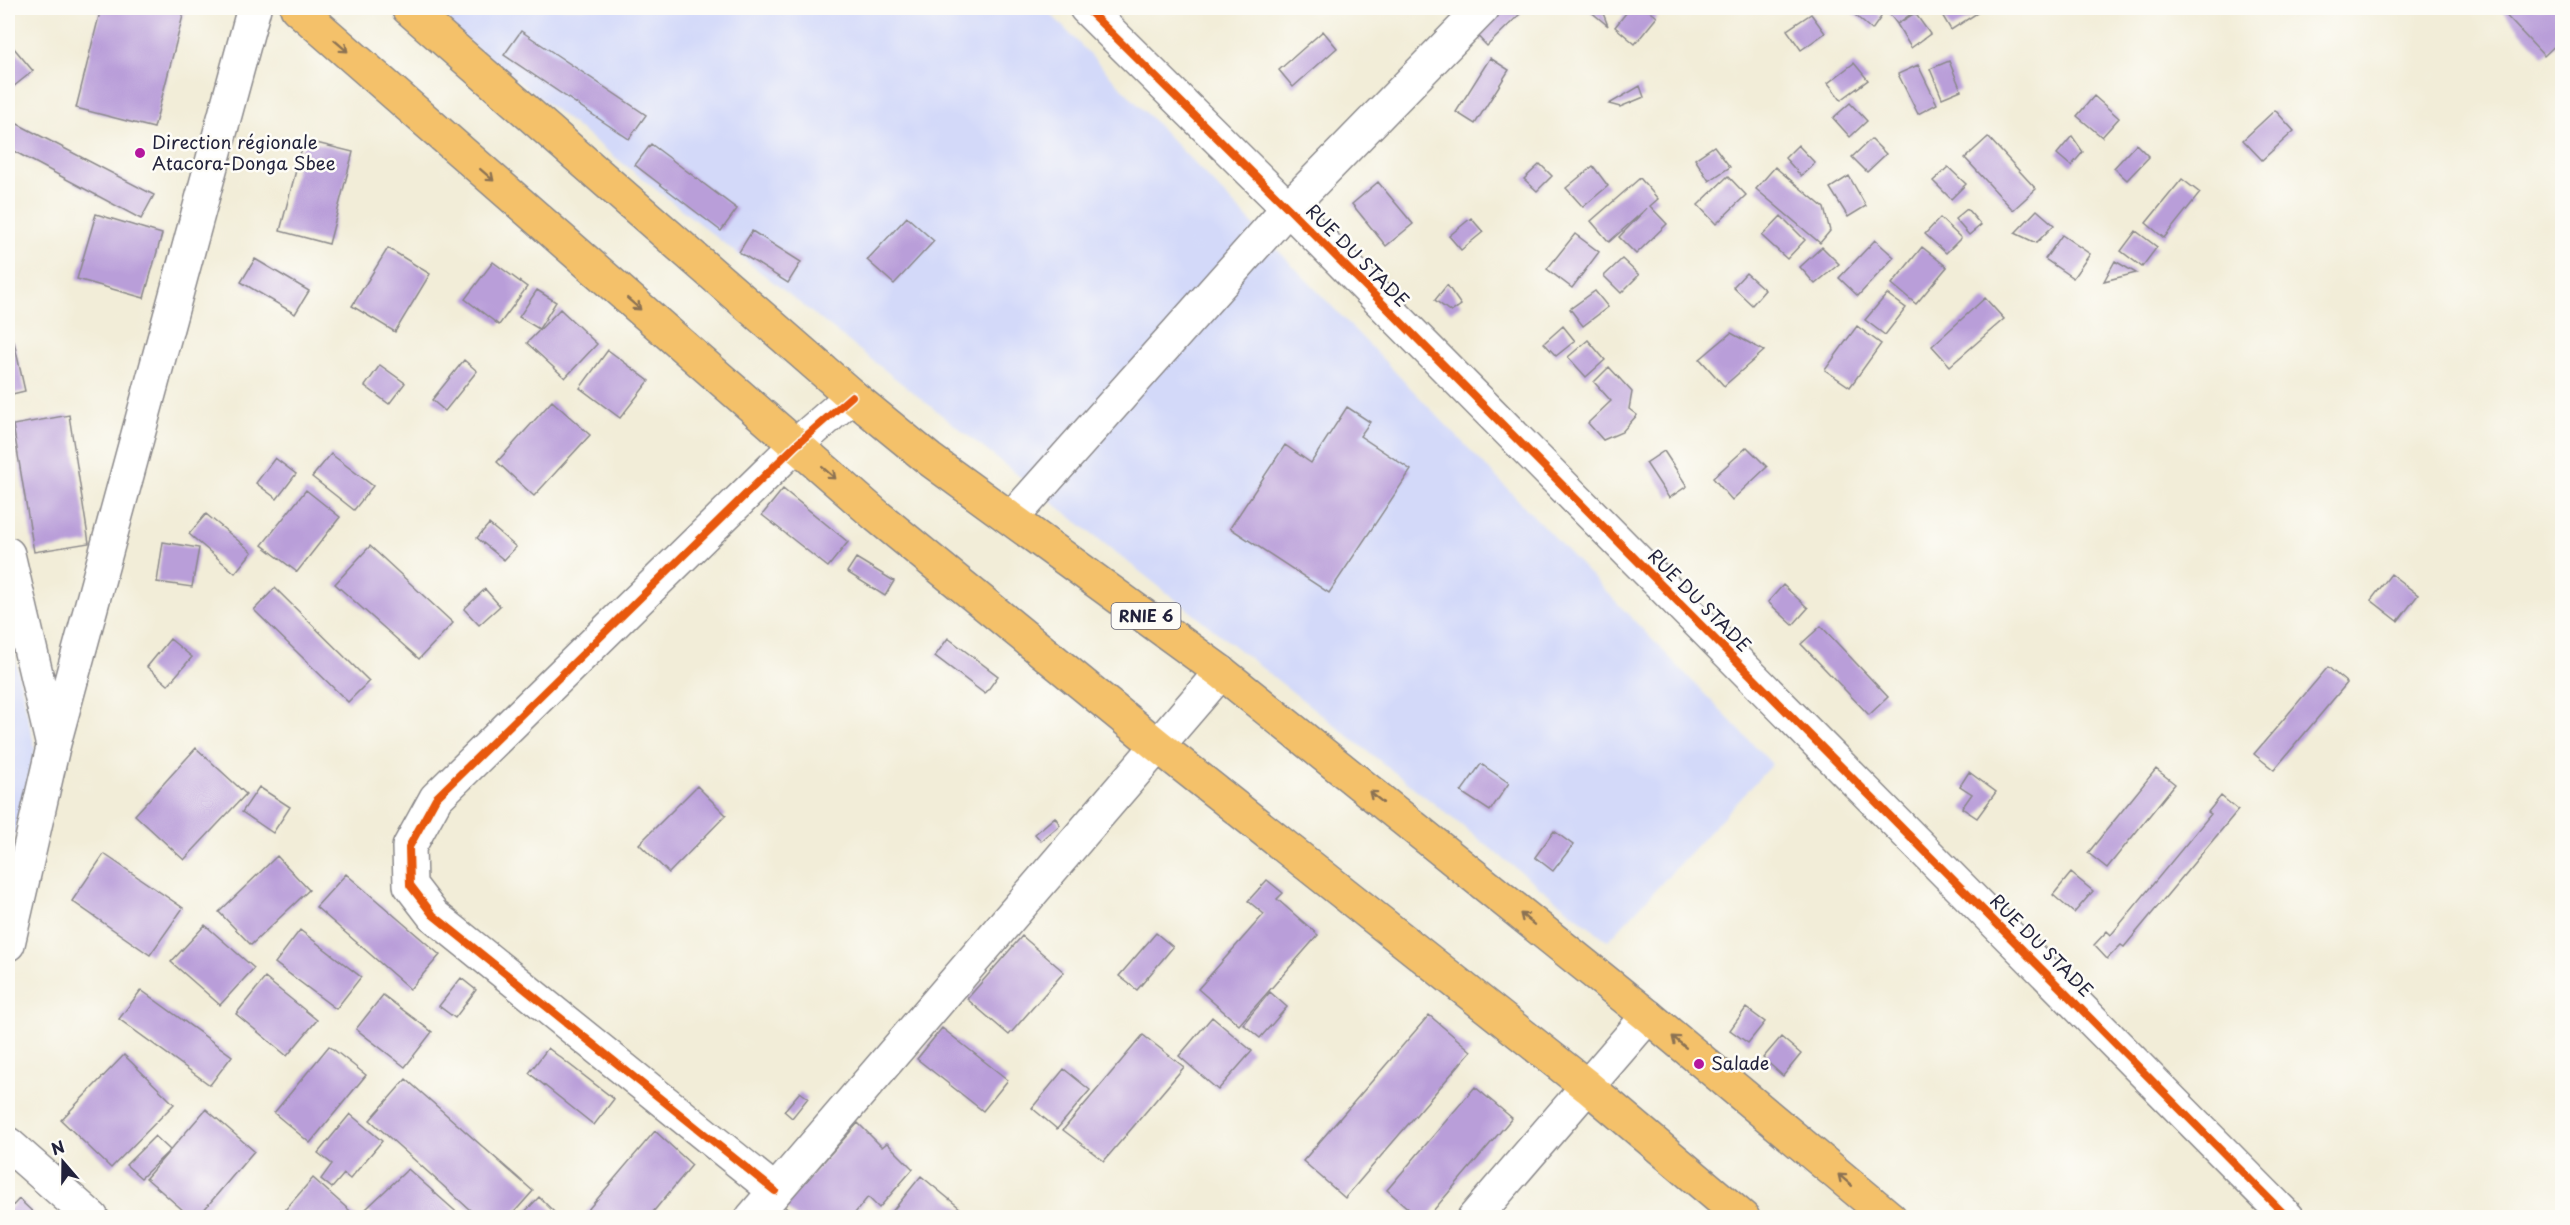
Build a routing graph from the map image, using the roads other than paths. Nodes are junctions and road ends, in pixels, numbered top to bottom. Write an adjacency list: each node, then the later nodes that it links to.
1 (254, 8): 13 (street)
2 (297, 8): 8 (main road, one-way to 8)
3 (408, 8): 7 (main road, RNIE 6)
4 (1086, 8): 6 (street, RUE DU STADE)
5 (1483, 8): 6 (street)
6 (1288, 208): 9 (street); 24 (street, RUE DU STADE)
7 (852, 396): 8 (street); 9 (main road, RNIE 6)
8 (796, 445): 12 (main road, one-way to 12); 18 (street)
9 (1012, 518): 11 (main road, RNIE 6)
10 (8, 554): 13 (street)
11 (1221, 672): 12 (street); 15 (main road, RNIE 6, one-way to 11)
12 (1157, 745): 16 (main road); 18 (street)
13 (53, 747): 14 (street)
14 (8, 944)
15 (1648, 1016): 16 (street); 23 (main road, RNIE 6, one-way to 15)
16 (1588, 1087): 21 (street); 22 (main road)
17 (8, 1144): 19 (street)
18 (775, 1191): 20 (street)
19 (92, 1218)
20 (752, 1218)
21 (1474, 1218)
22 (1743, 1218)
23 (1890, 1218)
24 (2288, 1218)

